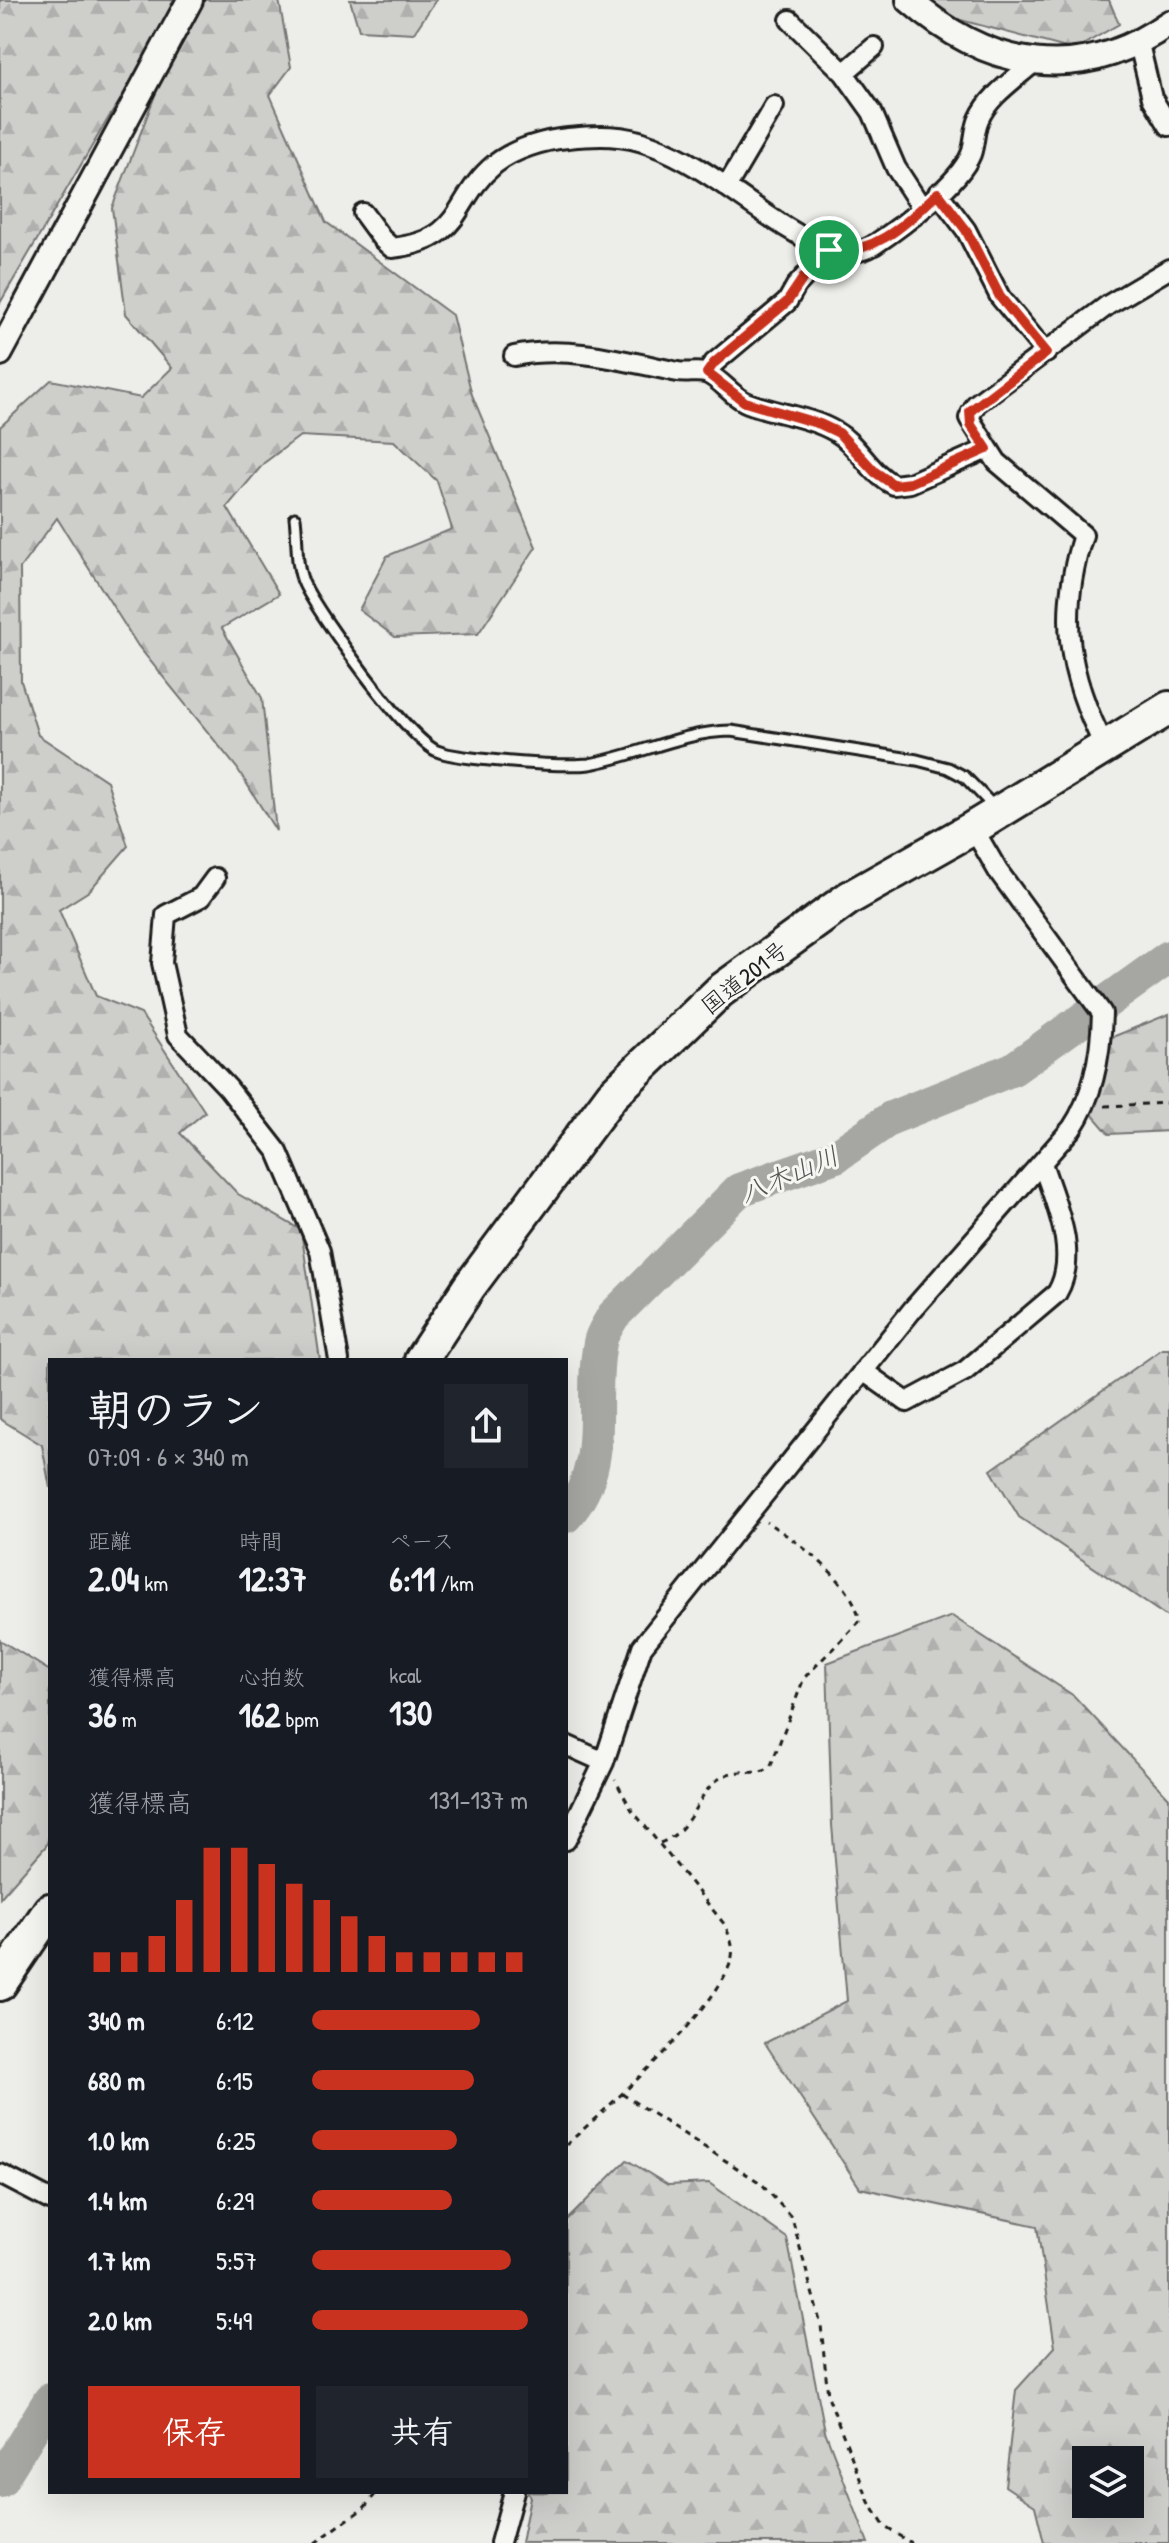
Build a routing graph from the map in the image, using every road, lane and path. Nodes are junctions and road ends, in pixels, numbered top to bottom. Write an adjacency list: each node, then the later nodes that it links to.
1 (190, 0): 17 (street)
2 (909, 0): 7 (street)
3 (790, 20): 8 (street)
4 (1169, 23): 5 (street)
5 (1139, 44): 7 (street); 10 (street)
6 (874, 47): 8 (street)
7 (1033, 63): 12 (street)
8 (844, 73): 13 (street)
9 (774, 106): 11 (street)
10 (1169, 126)
11 (727, 186): 14 (street); 15 (street)
12 (938, 193): 13 (street); 18 (street)
13 (922, 208): 15 (street)
14 (363, 213)
15 (829, 250): 20 (street)
16 (1169, 269): 18 (street)
17 (0, 353)
18 (1046, 353): 21 (street)
19 (514, 356): 20 (street)
20 (707, 373): 21 (street)
21 (987, 449): 24 (street)
22 (295, 518): 25 (lane)
23 (1169, 708): 24 (highway, 国道201号)
24 (1105, 747): 25 (highway, 国道201号)
25 (986, 820): 28 (street); 31 (highway, 国道201号)
26 (215, 878): 30 (street)
27 (1169, 1103): 28 (path)
28 (1087, 1106): 29 (street)
29 (1042, 1163): 32 (street); 32 (street)
30 (339, 1358)
31 (422, 1358)
32 (863, 1371): 33 (street)
33 (750, 1511): 35 (street); 37 (path)
34 (568, 1746): 35 (street)
35 (604, 1762): 36 (street); 37 (path)
36 (568, 1836)
37 (660, 1843): 40 (path)
38 (48, 1913): 39 (highway)
39 (0, 1984)
40 (622, 2094): 41 (path); 48 (path)
41 (568, 2143)
42 (0, 2174): 43 (street)
43 (48, 2199)
44 (375, 2494): 46 (path)
45 (513, 2494): 47 (street)
46 (315, 2543)
47 (500, 2543)
48 (911, 2543)

